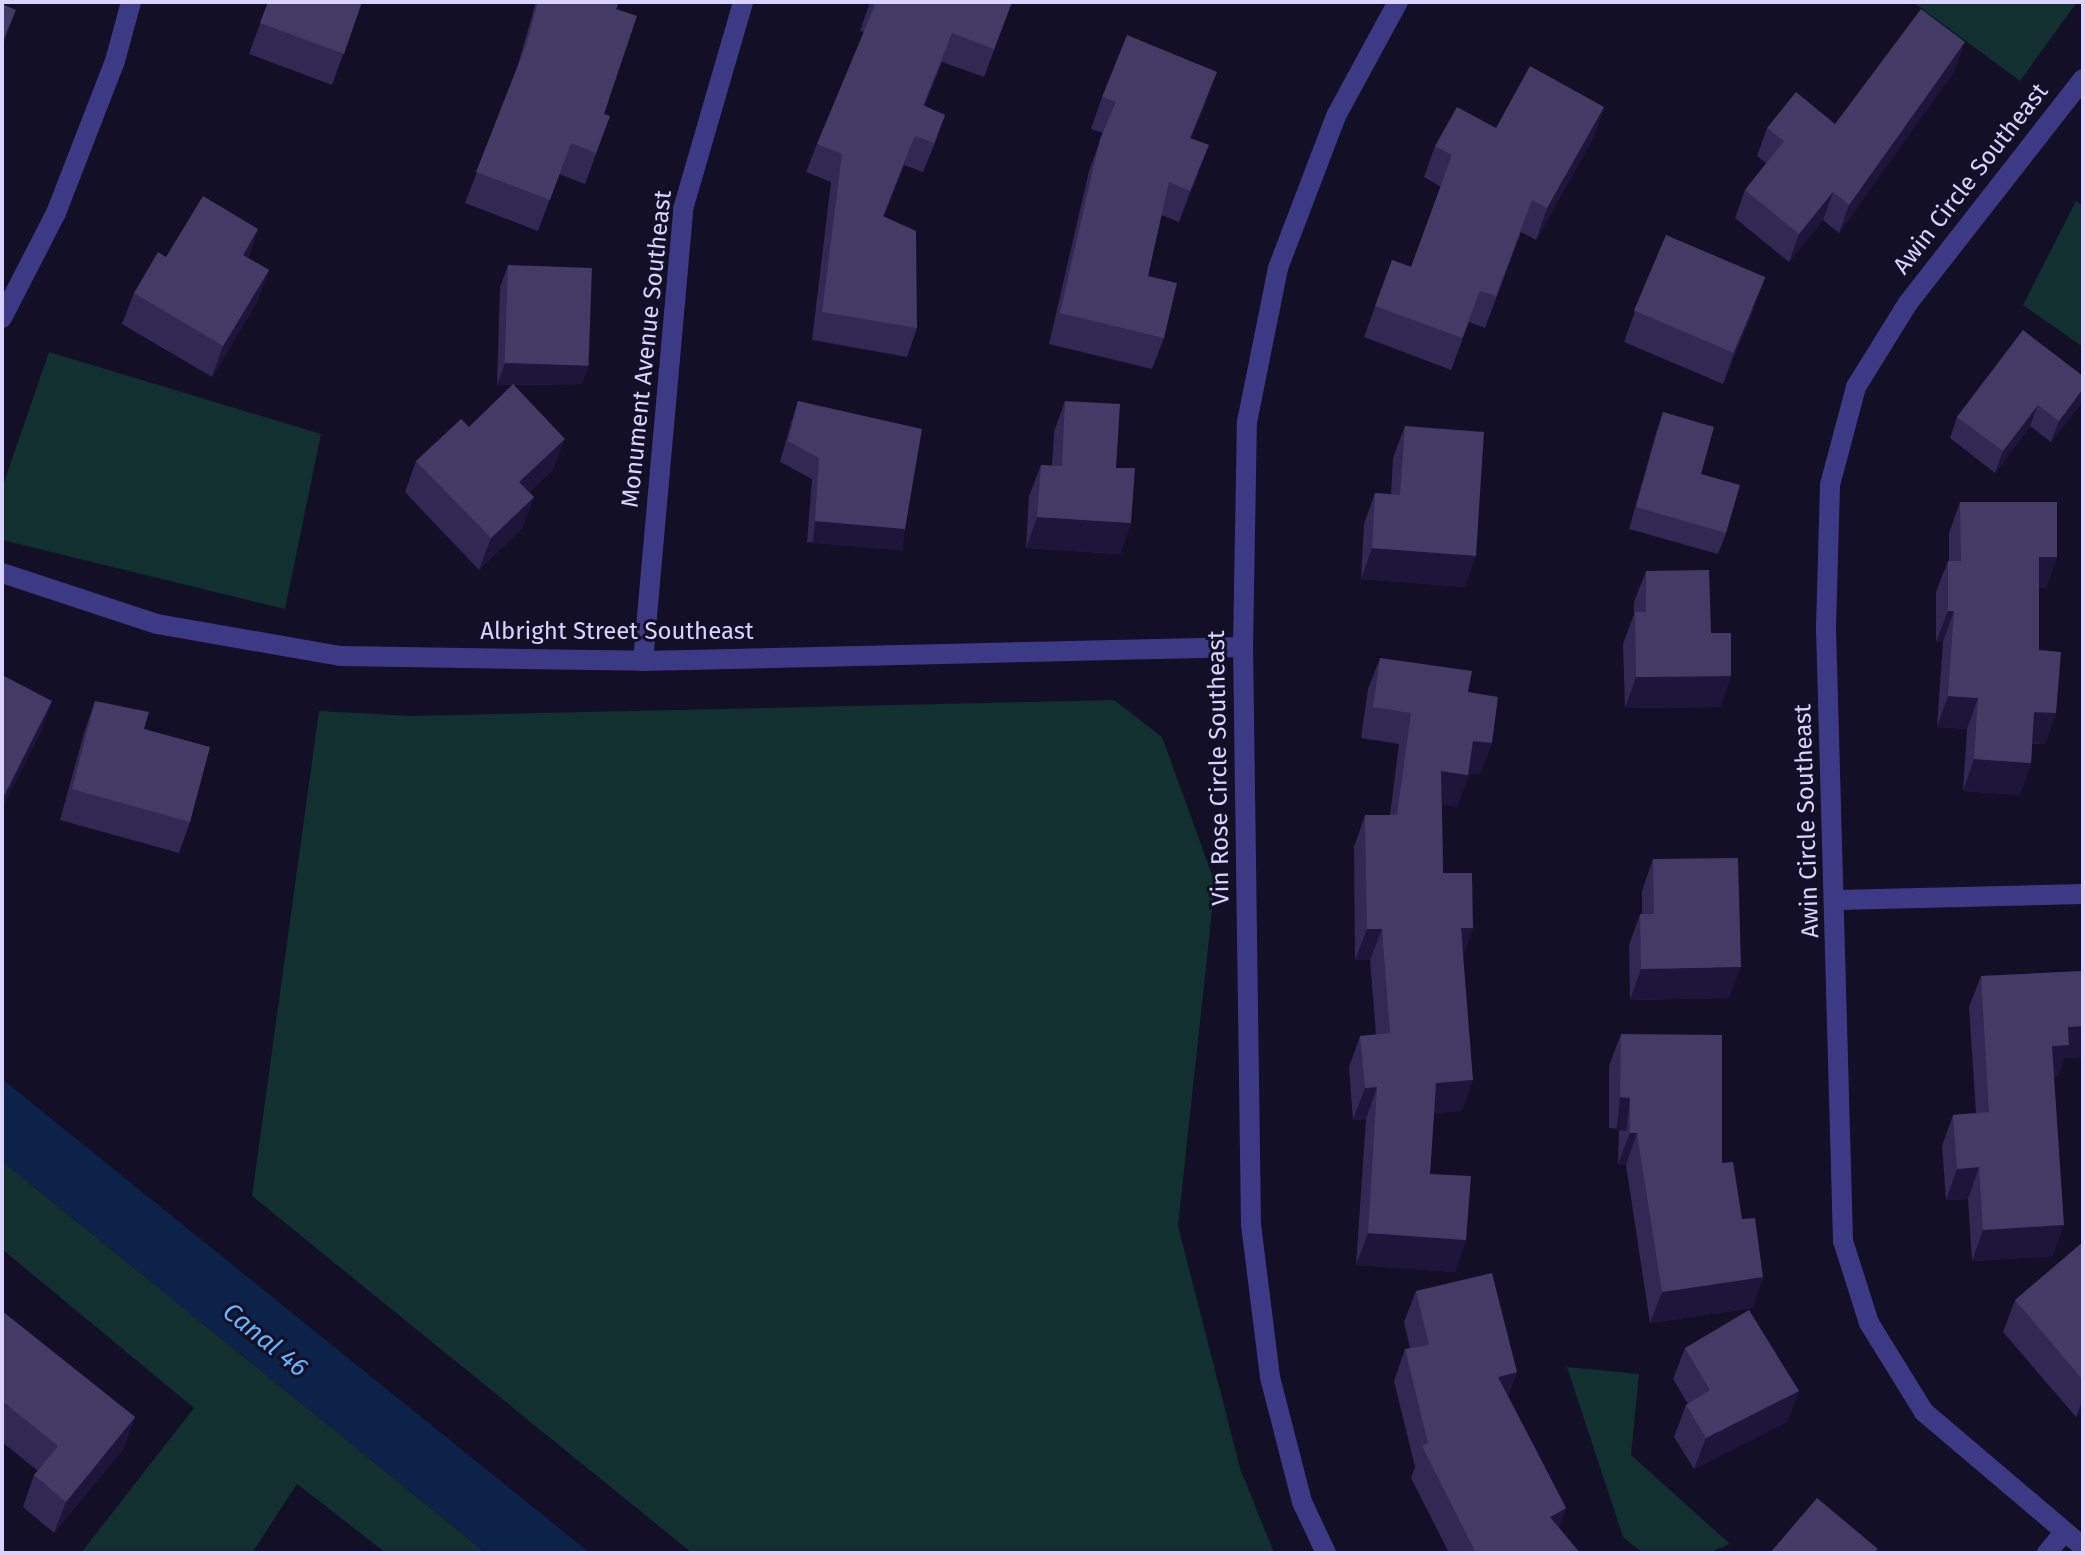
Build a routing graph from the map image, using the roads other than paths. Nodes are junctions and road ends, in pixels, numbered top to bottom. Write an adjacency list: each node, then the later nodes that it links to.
1 (131, 2): 5 (street)
2 (743, 2): 8 (street, Monument Avenue Southeast)
3 (1398, 2): 7 (street, Vin Rose Circle Southeast)
4 (2083, 79): 10 (street, Awin Circle Southeast)
5 (2, 318)
6 (2, 573): 8 (street, Albright Street Southeast)
7 (1243, 647): 8 (street, Albright Street Southeast); 13 (street, Vin Rose Circle Southeast)
8 (643, 661)
9 (2083, 894): 10 (street)
10 (1836, 900): 11 (street, Awin Circle Southeast)
11 (2063, 1533): 12 (street, Awin Circle Southeast); 14 (street)
12 (2083, 1547)
13 (1326, 1553)
14 (2047, 1553)

